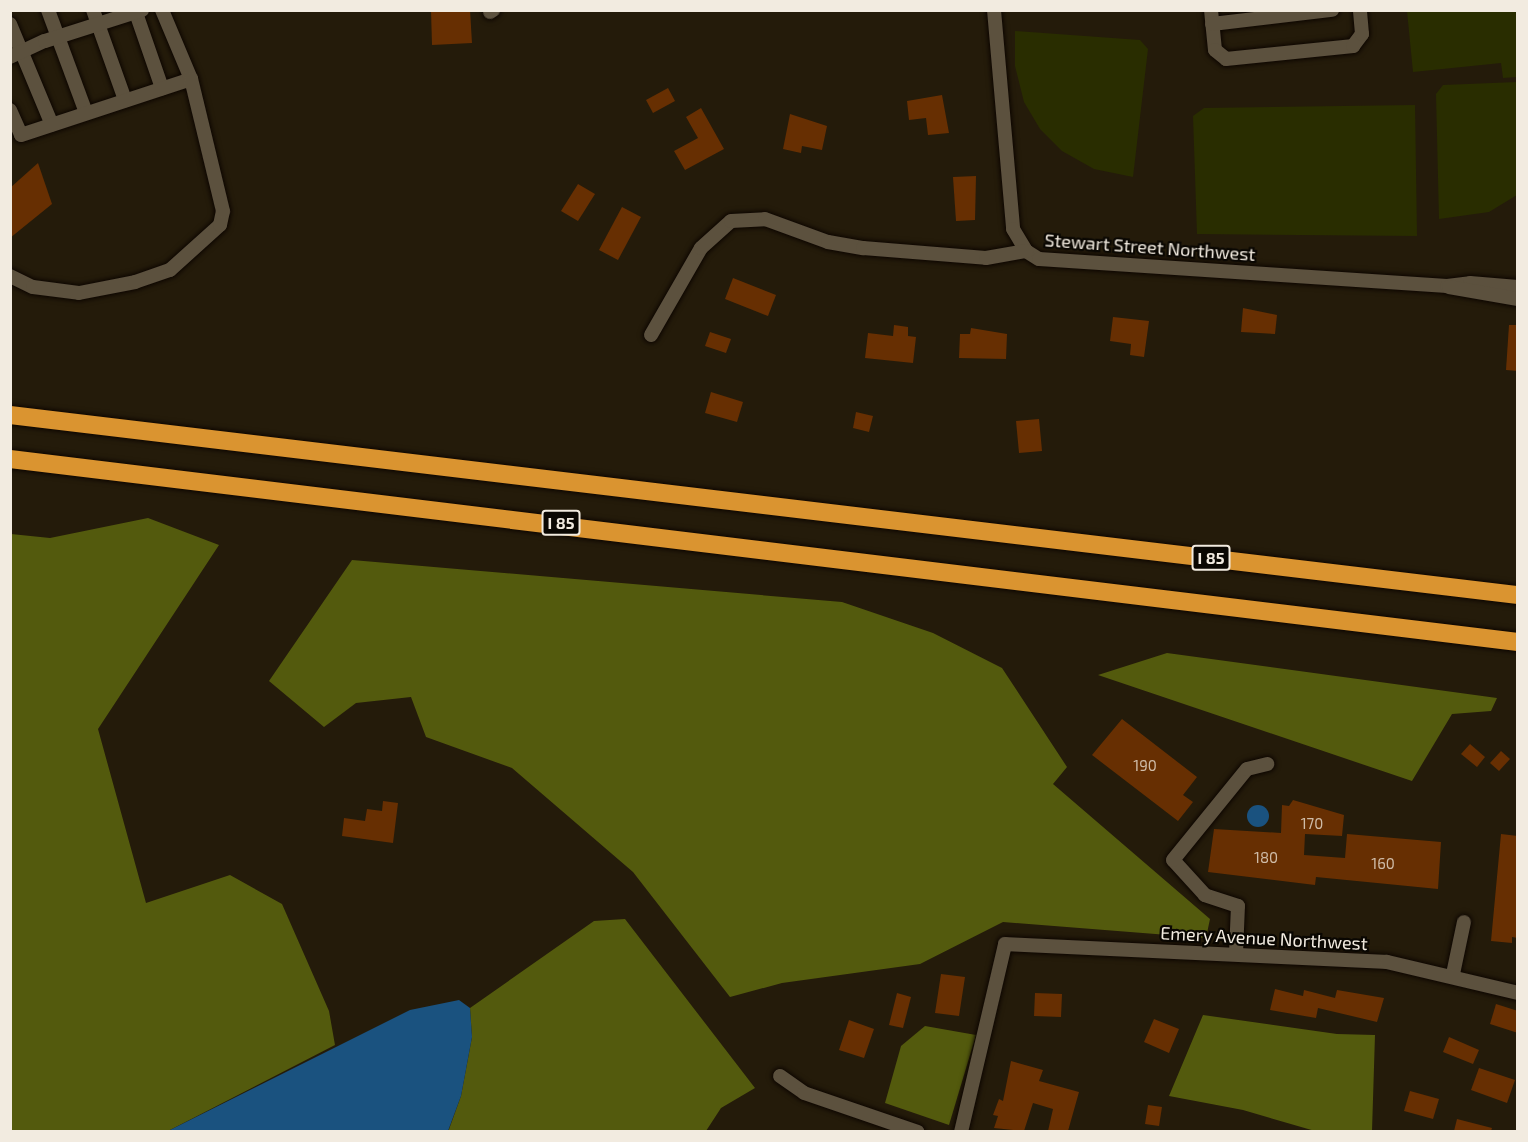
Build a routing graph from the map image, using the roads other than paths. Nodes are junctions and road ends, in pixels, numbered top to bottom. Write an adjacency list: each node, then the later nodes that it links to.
1 (48, 10): 10 (street)
2 (162, 10): 12 (street)
3 (994, 10): 20 (street, Stewart Street Northwest)
4 (1332, 10): 8 (street)
5 (1360, 10): 8 (street)
6 (138, 11): 7 (street); 13 (street)
7 (95, 17): 10 (street); 14 (street)
8 (1211, 17)
9 (10, 24): 11 (street)
10 (58, 36): 11 (street); 16 (street)
11 (17, 54): 17 (street)
12 (191, 79): 13 (street); 21 (street)
13 (162, 88): 14 (street)
14 (125, 100): 16 (street)
15 (10, 110): 18 (street)
16 (86, 113): 17 (street)
17 (52, 124): 18 (street)
18 (21, 135): 19 (street)
19 (10, 145)
20 (1026, 251): 22 (street, Stewart Street Northwest); 25 (street)
21 (10, 276)
22 (1447, 286): 23 (street, Stewart Street Northwest); 24 (street, Stewart Street Northwest)
23 (1518, 287)
24 (1518, 298)
25 (651, 335)
26 (10, 415): 28 (highway, I 85)
27 (10, 459): 29 (highway, I 85)
28 (1518, 595)
29 (1394, 628): 30 (highway, I 85); 31 (highway)
30 (1518, 642)
31 (1518, 651)
32 (1267, 764): 34 (street)
33 (1464, 922): 35 (street)
34 (1236, 953): 35 (street, Emery Avenue Northwest); 39 (street, Emery Avenue Northwest)
35 (1453, 975): 36 (street, Emery Avenue Northwest)
36 (1518, 993)
37 (780, 1076): 38 (street)
38 (918, 1131)
39 (961, 1131)

